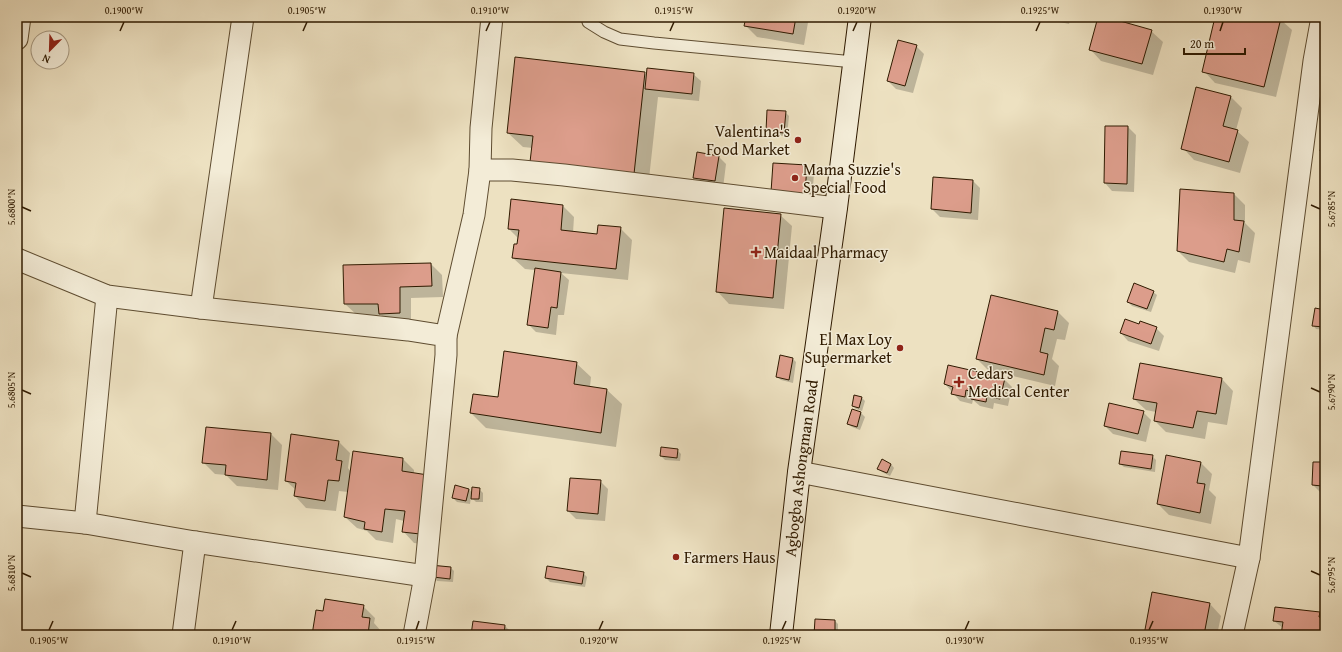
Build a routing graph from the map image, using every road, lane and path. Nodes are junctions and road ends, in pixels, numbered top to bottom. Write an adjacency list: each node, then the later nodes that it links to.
1 (20, 17): 7 (street)
2 (243, 17): 13 (street)
3 (492, 17): 9 (street)
4 (587, 17): 8 (lane)
5 (860, 17): 8 (street, Agbogba Ashongman Road)
6 (1322, 17): 19 (street)
7 (17, 39)
8 (854, 62): 10 (street, Agbogba Ashongman Road)
9 (480, 170): 10 (street); 14 (street)
10 (836, 208): 15 (street, Agbogba Ashongman Road)
11 (17, 259): 12 (street)
12 (107, 296): 13 (street); 17 (street)
13 (202, 308): 14 (street)
14 (446, 336): 20 (street)
15 (799, 472): 19 (street); 23 (street, Agbogba Ashongman Road)
16 (17, 516): 17 (street)
17 (85, 523): 18 (street)
18 (195, 542): 20 (street); 21 (street)
19 (1249, 558): 24 (street)
20 (424, 576): 22 (street)
21 (183, 635)
22 (414, 635)
23 (781, 635)
24 (1232, 635)

